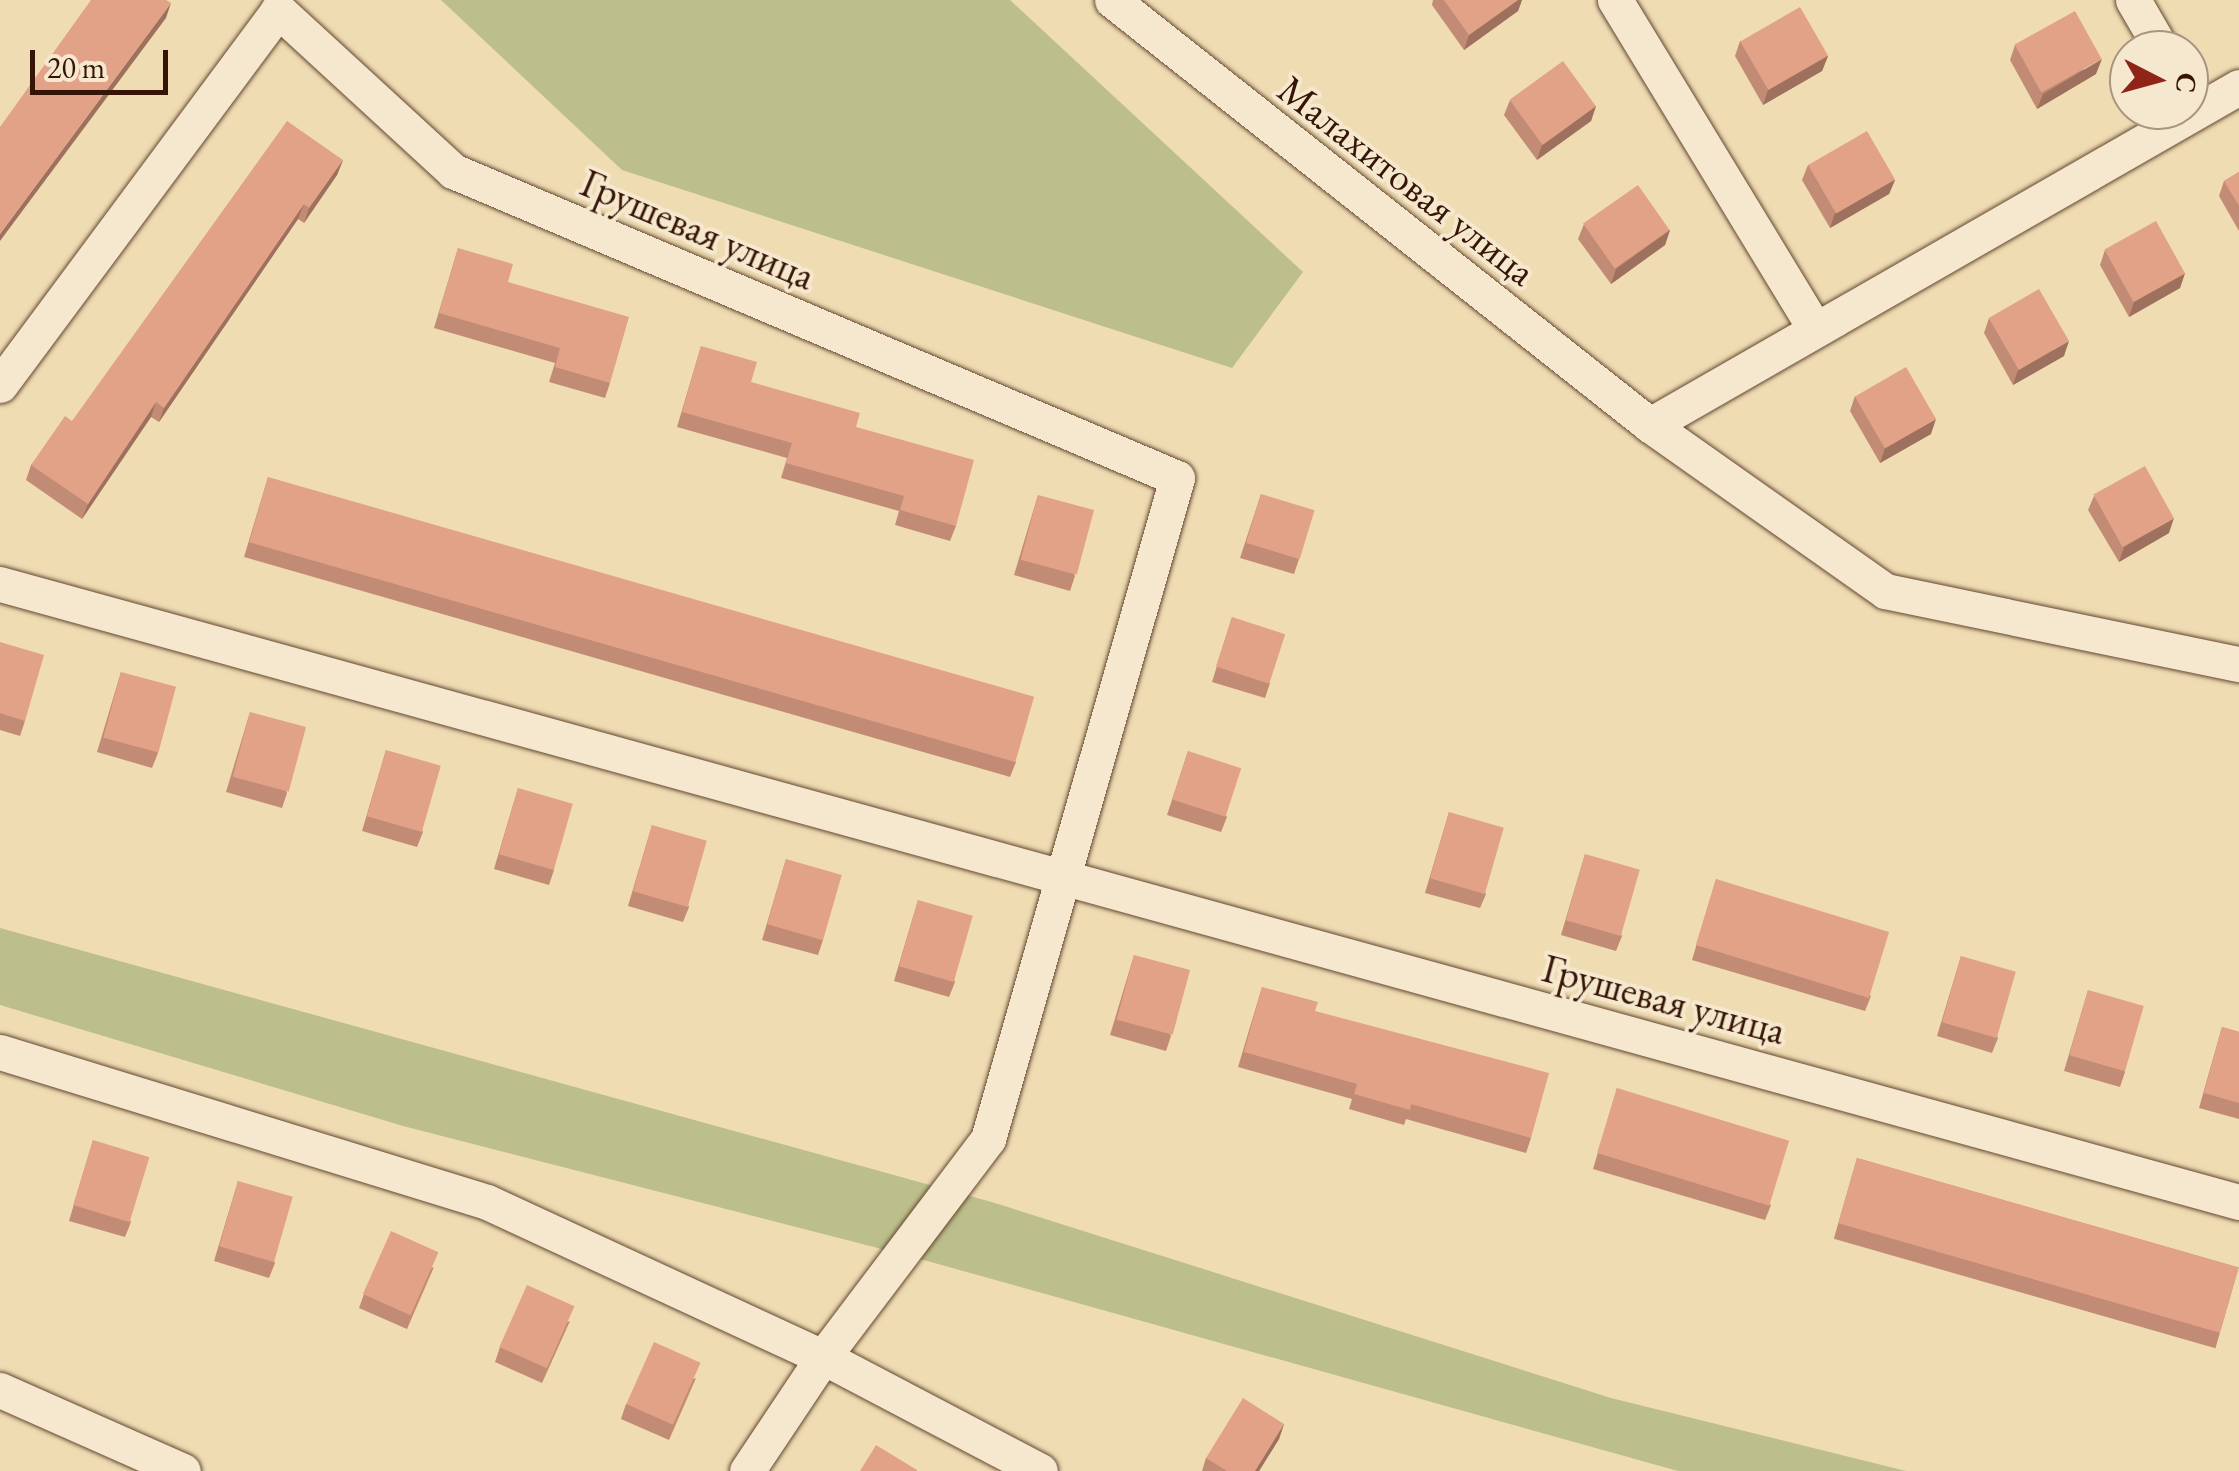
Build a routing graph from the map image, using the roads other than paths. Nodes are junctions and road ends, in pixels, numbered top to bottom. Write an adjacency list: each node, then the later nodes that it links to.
1 (1112, 0): 11 (street, Малахитовая улица)
2 (1615, 0): 9 (street)
3 (2133, 0): 5 (street)
4 (272, 5): 10 (street, Грушевая улица); 14 (street, Грушевая улица)
5 (2150, 30)
6 (2239, 87): 7 (street)
7 (2209, 97)
8 (2148, 130): 9 (street)
9 (1815, 330): 11 (street)
10 (0, 386)
11 (1650, 425): 13 (street, Малахитовая улица)
12 (0, 584): 14 (street, Грушевая улица)
13 (2239, 664)
14 (1067, 878): 16 (street, Грушевая улица); 17 (street)
15 (0, 1052): 17 (street)
16 (2239, 1202)
17 (823, 1357): 20 (street); 21 (street)
18 (0, 1390): 19 (street)
19 (183, 1471)
20 (747, 1471)
21 (1040, 1471)

